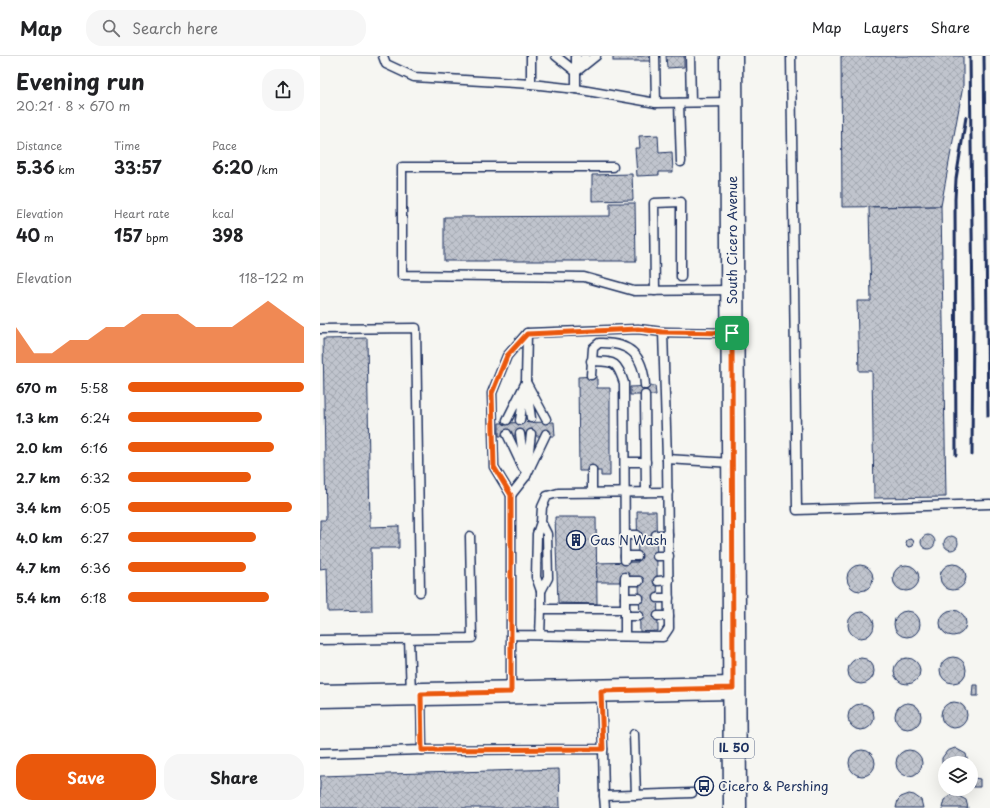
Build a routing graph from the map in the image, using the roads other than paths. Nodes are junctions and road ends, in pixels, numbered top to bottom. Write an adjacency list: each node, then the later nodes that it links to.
1 (383, 56): 13 (lane)
2 (531, 56): 13 (lane)
3 (556, 56): 12 (lane)
4 (565, 56): 12 (lane)
5 (576, 56): 12 (lane)
6 (585, 56): 12 (lane)
7 (596, 56): 12 (lane)
8 (655, 56): 17 (lane)
9 (690, 56): 15 (lane)
10 (731, 56): 16 (main road, South Cicero Avenue / IL 50)
11 (791, 56): 52 (lane)
12 (576, 72): 14 (lane)
13 (531, 84): 14 (lane)
14 (576, 89): 17 (lane)
15 (690, 102): 16 (lane); 18 (lane)
16 (732, 102): 22 (main road, South Cicero Avenue / IL 50)
17 (656, 103): 18 (lane)
18 (679, 103): 19 (lane)
19 (681, 162)
20 (613, 167): 23 (lane)
21 (681, 277): 23 (lane)
22 (732, 290): 23 (lane); 26 (main road, South Cicero Avenue / IL 50)
23 (655, 291)
24 (320, 329): 66 (lane)
25 (662, 332): 26 (lane); 27 (lane); 41 (lane)
26 (732, 333): 44 (main road, South Cicero Avenue / IL 50)
27 (527, 334): 30 (lane); 51 (lane)
28 (591, 361): 29 (lane); 31 (lane); 42 (lane)
29 (591, 375)
30 (526, 382): 33 (lane); 34 (lane); 35 (lane); 36 (lane)
31 (645, 385)
32 (645, 395): 43 (lane)
33 (531, 418)
34 (546, 419)
35 (507, 420)
36 (520, 420)
37 (507, 434): 46 (lane)
38 (520, 434): 46 (lane)
39 (531, 434): 46 (lane)
40 (546, 434): 46 (lane)
41 (667, 459): 44 (lane); 50 (lane)
42 (625, 462): 43 (lane); 48 (lane)
43 (646, 462): 49 (lane)
44 (733, 463): 81 (main road, South Cicero Avenue / IL 50)
45 (592, 470): 47 (lane)
46 (526, 476): 51 (lane)
47 (592, 492): 48 (lane); 53 (lane)
48 (625, 492): 49 (lane); 54 (lane)
49 (646, 492): 50 (lane)
50 (668, 492): 57 (lane)
51 (511, 495): 76 (lane)
52 (990, 504)
53 (541, 522): 65 (lane); 65 (lane)
54 (625, 535): 55 (lane); 59 (lane)
55 (637, 535)
56 (656, 535): 57 (lane)
57 (668, 535): 61 (lane)
58 (470, 536): 79 (lane)
59 (637, 556)
60 (657, 556): 61 (lane)
61 (669, 556): 64 (lane)
62 (639, 580): 67 (lane)
63 (658, 580): 64 (lane)
64 (669, 580): 70 (lane)
65 (541, 591): 71 (lane)
66 (420, 592)
67 (625, 598): 68 (lane); 72 (lane)
68 (639, 598)
69 (658, 598): 70 (lane)
70 (669, 598): 75 (lane)
71 (541, 609): 72 (lane); 77 (lane)
72 (625, 613): 73 (lane); 78 (lane)
73 (639, 616)
74 (658, 616): 75 (lane)
75 (669, 616): 78 (lane)
76 (511, 635): 77 (lane); 83 (lane)
77 (540, 635): 78 (lane)
78 (625, 636)
79 (409, 639): 80 (lane); 84 (lane)
80 (320, 640)
81 (733, 688): 82 (main road); 94 (main road, South Cicero Avenue / IL 50)
82 (601, 691): 83 (main road); 87 (lane)
83 (511, 692): 84 (main road)
84 (416, 694): 85 (main road); 88 (lane)
85 (320, 696)
86 (634, 734): 91 (lane)
87 (603, 749): 88 (lane); 92 (lane)
88 (422, 750): 89 (lane)
89 (320, 753)
90 (692, 793): 91 (lane)
91 (636, 795): 92 (lane)
92 (604, 796): 93 (lane)
93 (605, 808)
94 (735, 808)

